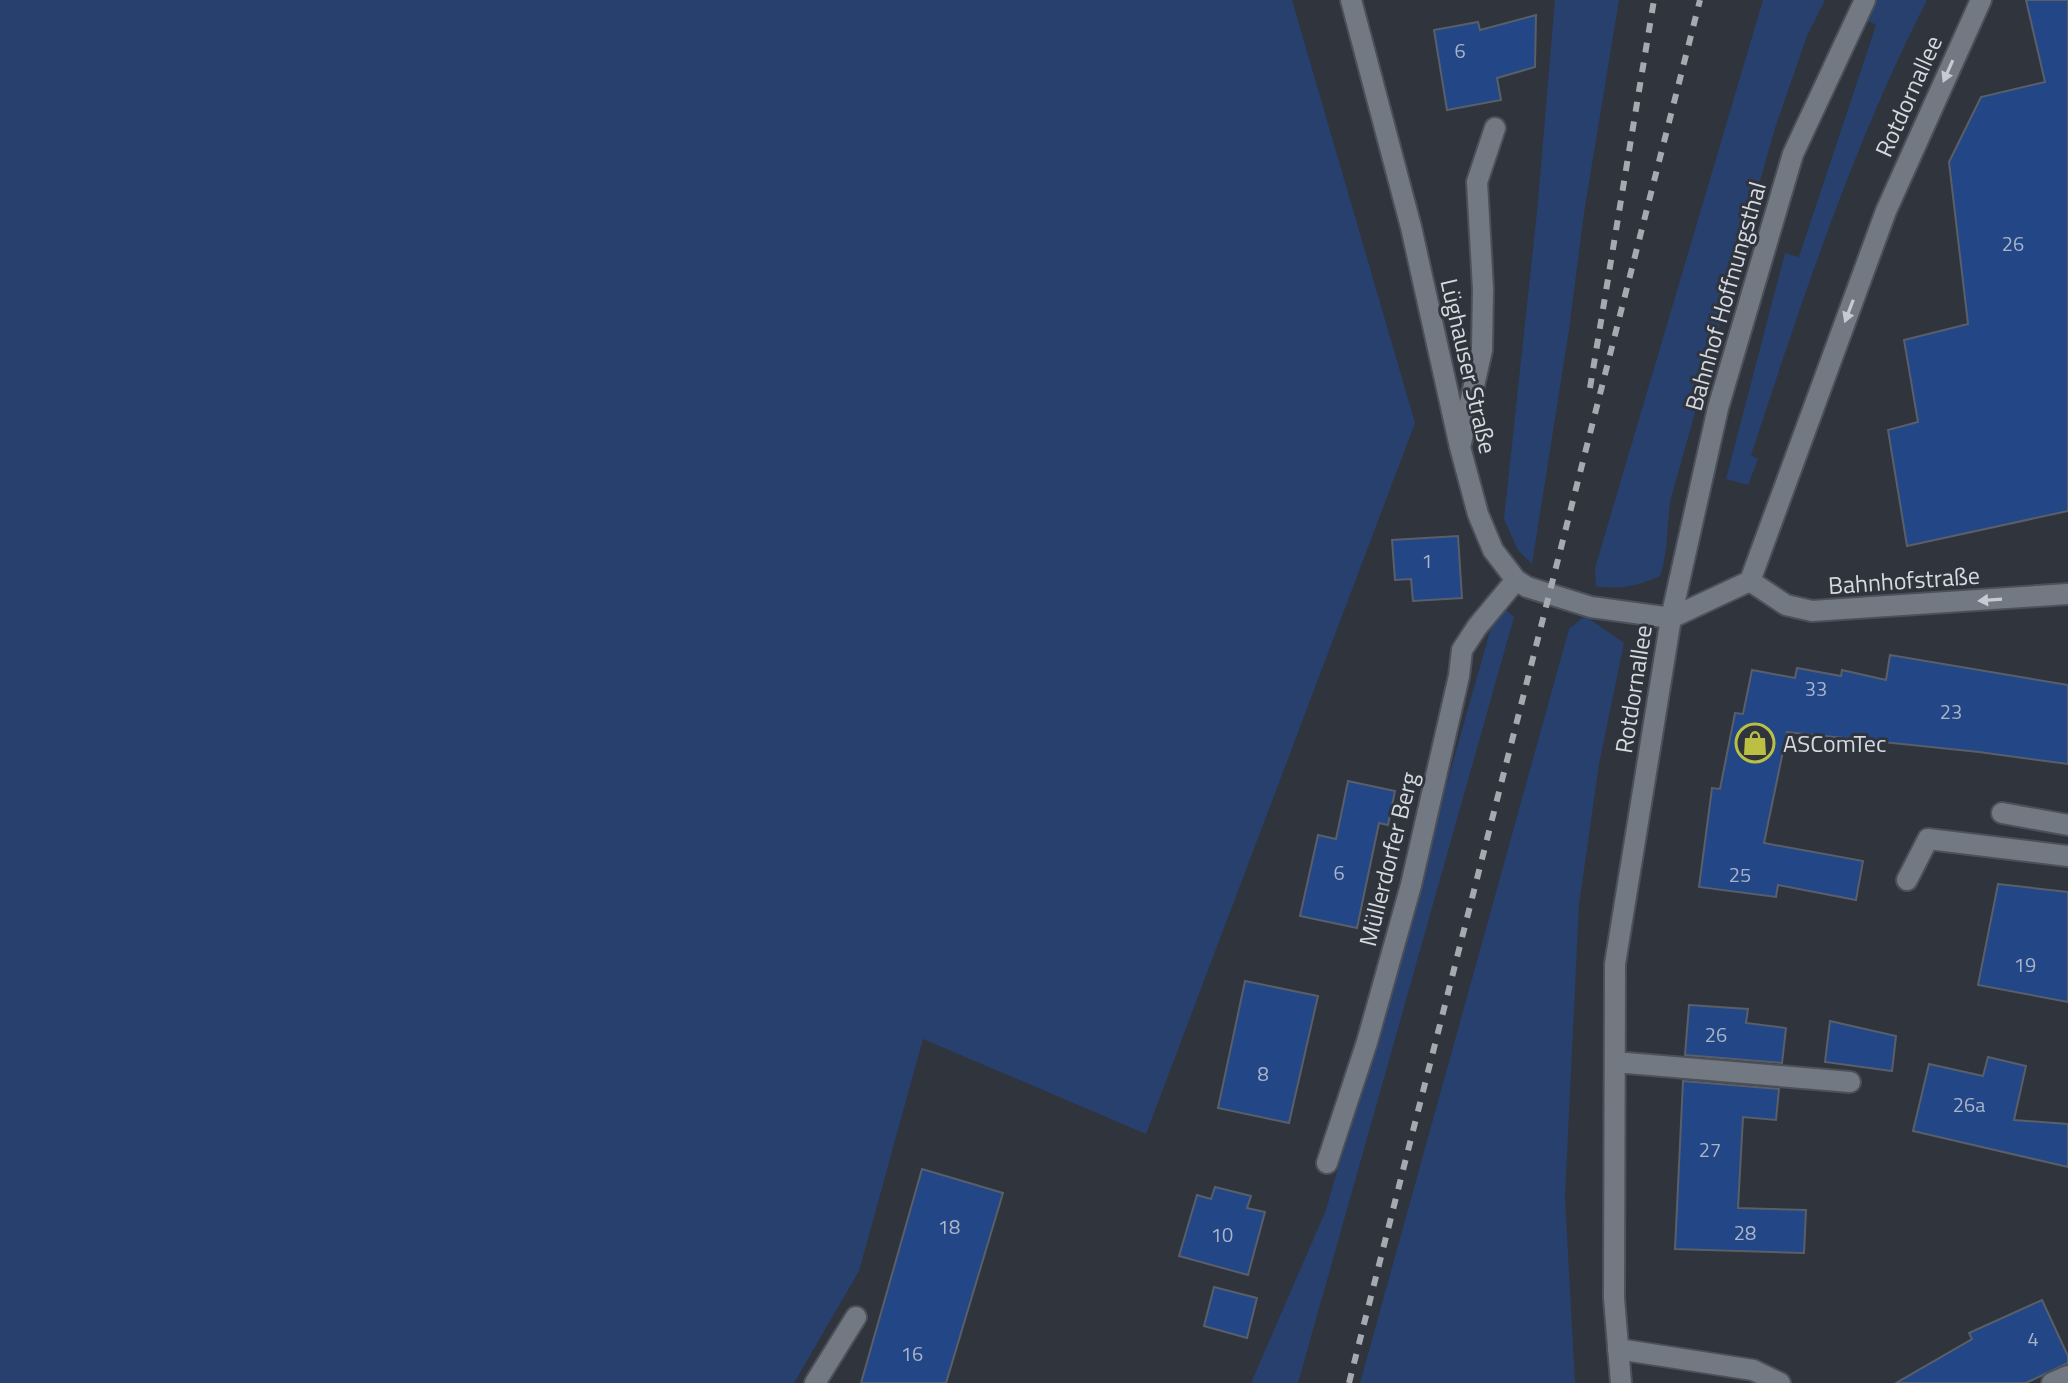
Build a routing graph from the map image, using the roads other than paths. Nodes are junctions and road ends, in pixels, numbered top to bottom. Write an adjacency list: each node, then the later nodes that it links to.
1 (1351, 0): 5 (street, Lüghauser Straße)
2 (1865, 0): 9 (street, Bahnhof Hoffnungsthal)
3 (1981, 0): 7 (street, Rotdornallee, one-way to 7)
4 (1495, 128): 5 (street)
5 (1460, 447): 6 (street, Lüghauser Straße)
6 (1516, 580): 9 (street); 16 (street, Müllerdorfer Berg)
7 (1750, 581): 8 (street, Bahnhofstraße, one-way to 7); 9 (street, Rotdornallee)
8 (2068, 594)
9 (1671, 618): 14 (street, Rotdornallee)
10 (2002, 813): 11 (street)
11 (2068, 825)
12 (2068, 856): 13 (street)
13 (1907, 880)
14 (1615, 1062): 15 (street); 18 (street, Rotdornallee)
15 (1850, 1082)
16 (1327, 1163)
17 (856, 1317): 20 (street)
18 (1618, 1349): 21 (street, Rotdornallee); 22 (street)
19 (2068, 1376): 23 (street)
20 (815, 1383)
21 (1621, 1383)
22 (1780, 1383)
23 (2052, 1383)

